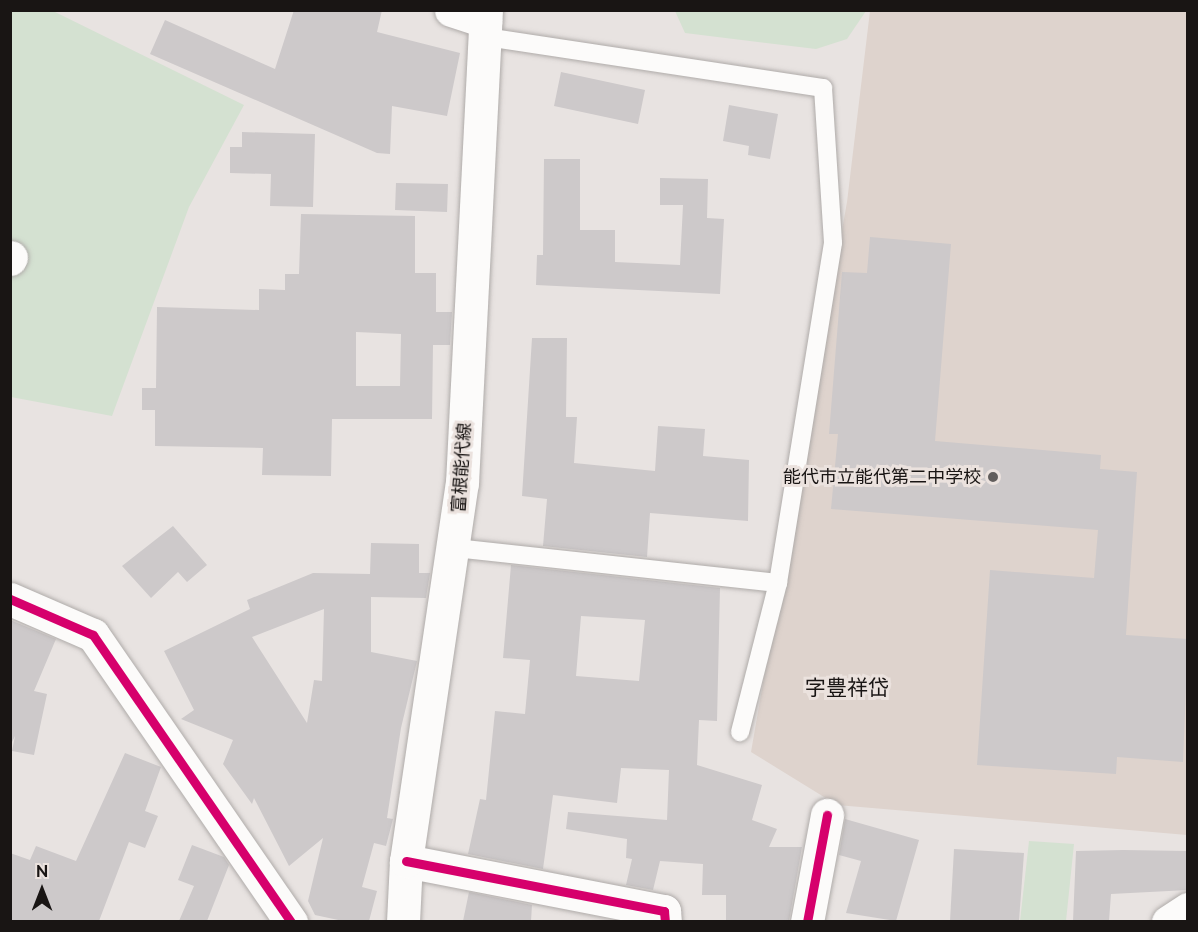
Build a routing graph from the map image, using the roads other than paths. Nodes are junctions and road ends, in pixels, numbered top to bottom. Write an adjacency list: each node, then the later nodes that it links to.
1 (450, 10): 2 (main road)
2 (486, 23): 3 (main road, 富根能代線); 4 (lane)
3 (455, 548): 4 (lane); 8 (main road, 富根能代線)
4 (778, 583): 6 (lane)
5 (10, 599): 10 (main road)
6 (740, 732)
7 (827, 815): 13 (main road)
8 (406, 861): 11 (main road, 富根能代線); 12 (main road)
9 (1188, 909): 14 (main road)
10 (291, 921)
11 (403, 921)
12 (665, 921)
13 (807, 921)
14 (1168, 921)

